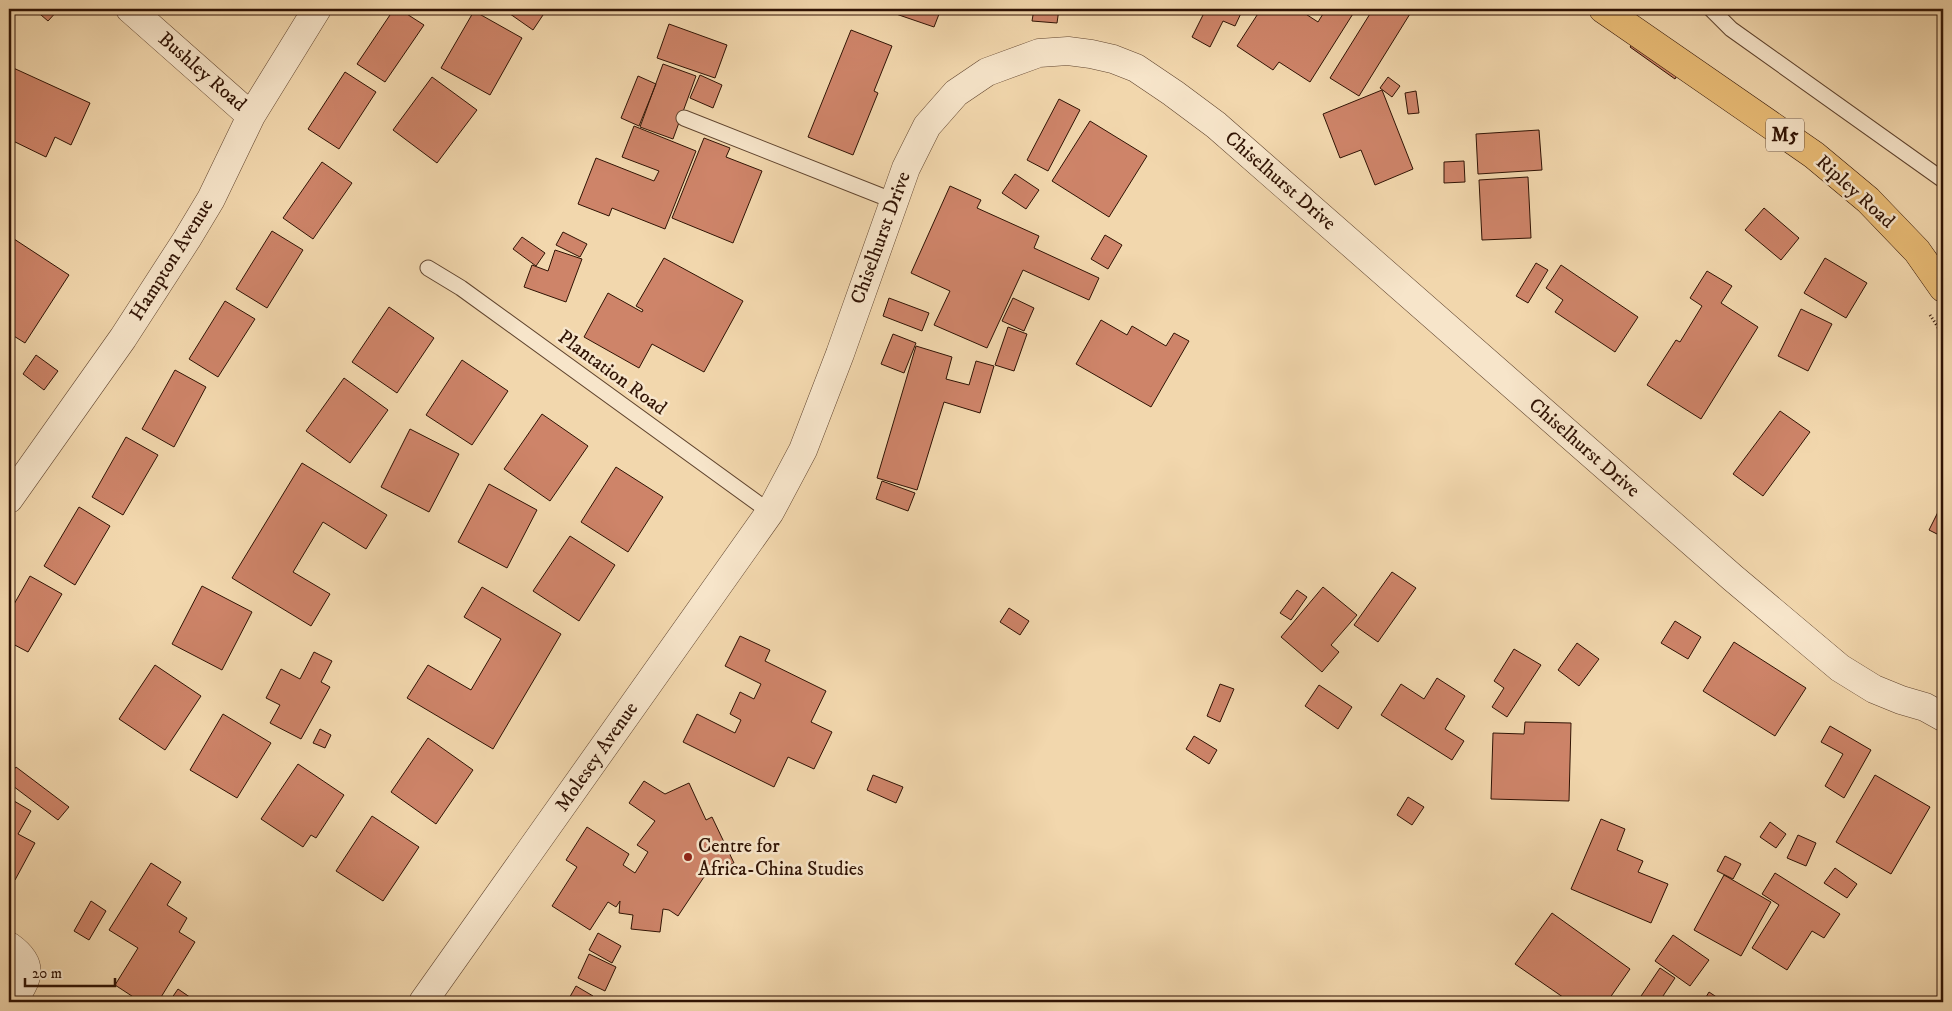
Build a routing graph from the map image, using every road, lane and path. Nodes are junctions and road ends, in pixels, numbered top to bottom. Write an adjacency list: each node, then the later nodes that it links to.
1 (130, 9): 5 (street, Bushley Road)
2 (317, 9): 5 (street, Hampton Avenue)
3 (1603, 9): 10 (main road, Ripley Road / M5)
4 (1711, 9): 7 (lane)
5 (251, 116): 13 (street, Hampton Avenue)
6 (684, 118): 8 (lane)
7 (1943, 180)
8 (894, 201): 14 (street, Chiselhurst Drive); 15 (street, Chiselhurst Drive)
9 (428, 268): 14 (lane, Plantation Road)
10 (1943, 288)
11 (1928, 311): 12 (path)
12 (1943, 335)
13 (9, 499)
14 (770, 512): 18 (street, Molesey Avenue)
15 (1937, 710)
16 (9, 946): 17 (street)
17 (12, 1002)
18 (423, 1002)

